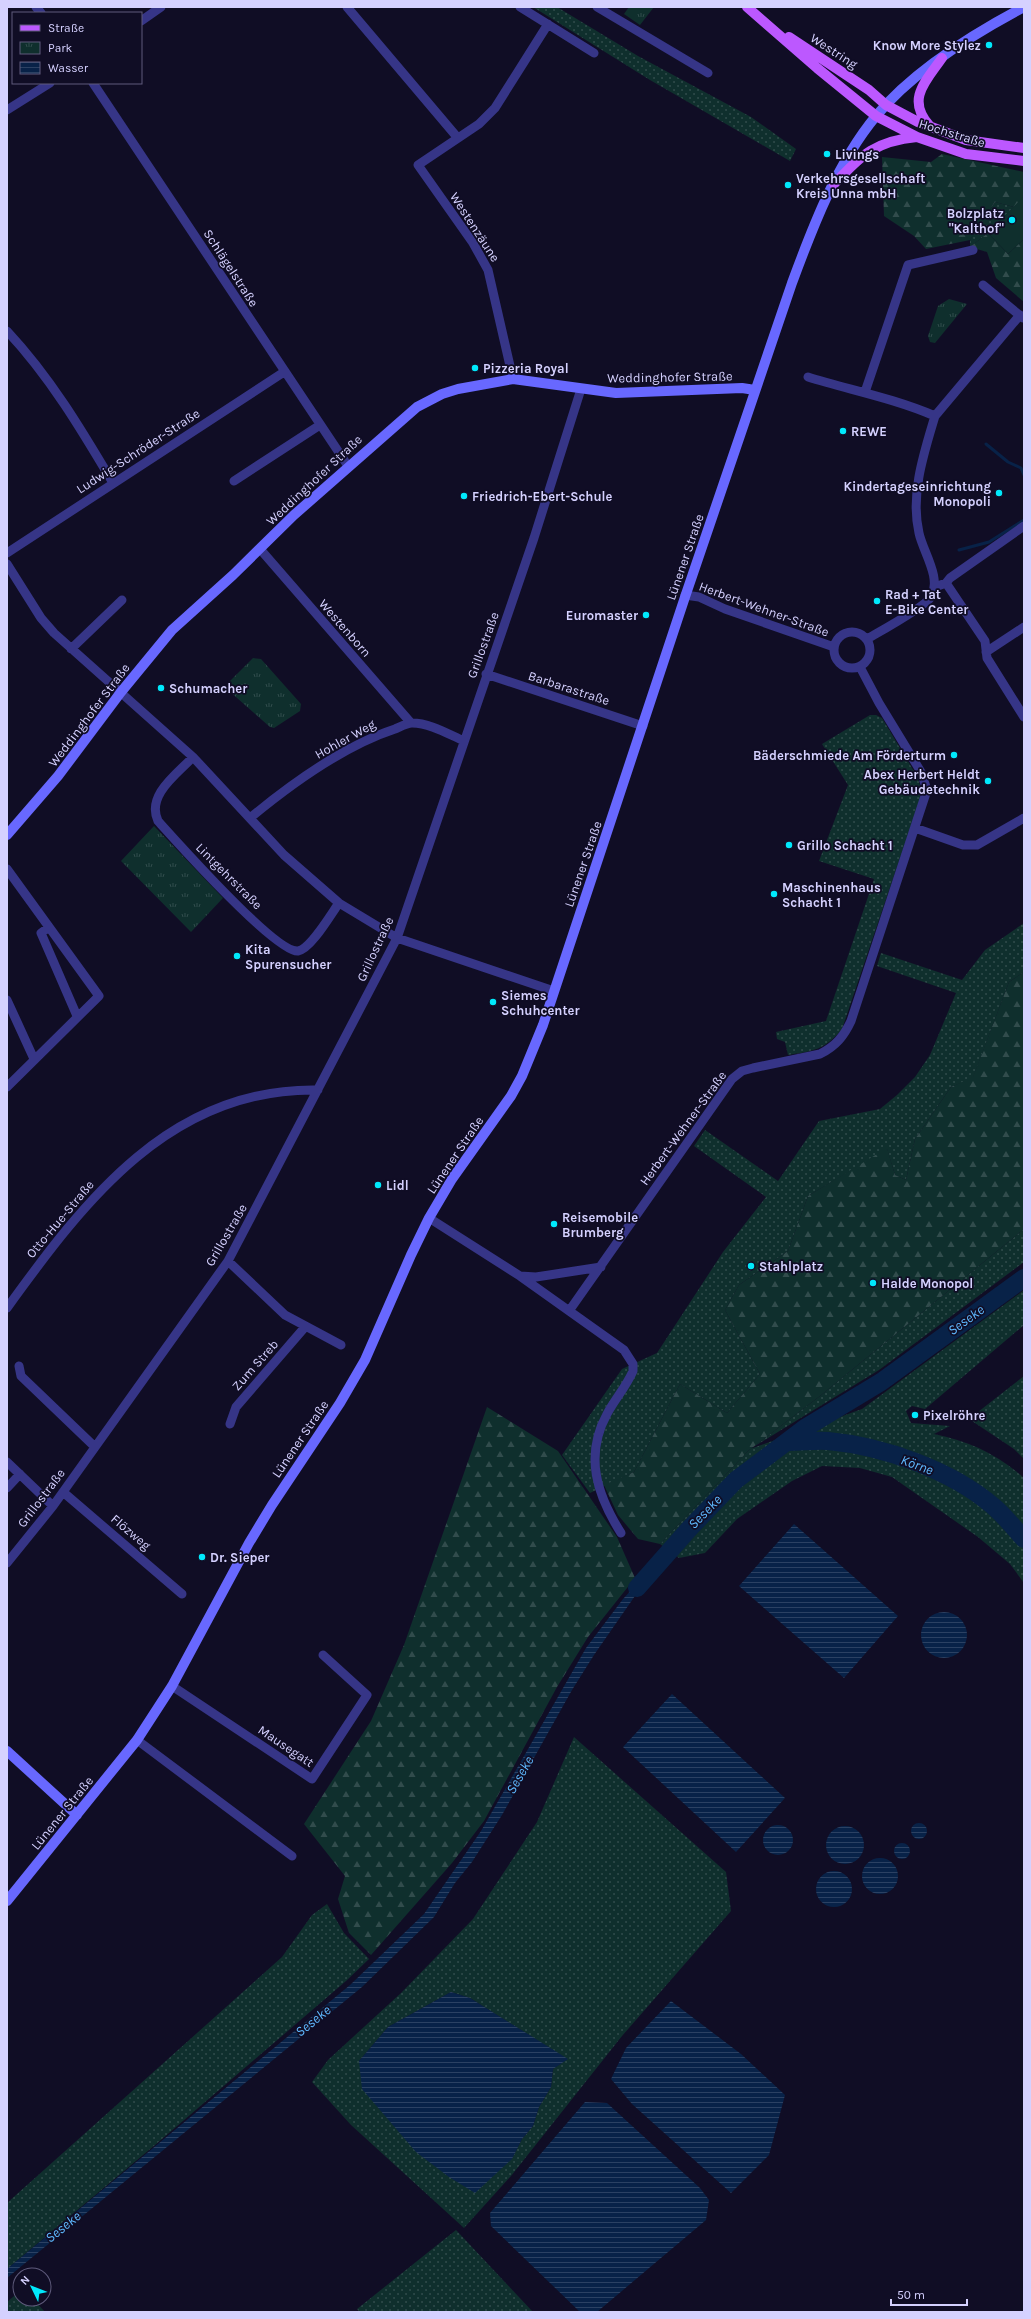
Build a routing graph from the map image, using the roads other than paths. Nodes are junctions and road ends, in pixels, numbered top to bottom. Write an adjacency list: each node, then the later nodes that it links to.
1 (161, 7): 7 (street)
2 (347, 7): 19 (street)
3 (520, 7): 9 (street)
4 (597, 7): 12 (street)
5 (747, 7): 8 (main road, Westring)
6 (1024, 8): 11 (main road, Lünener Straße)
7 (142, 20)
8 (765, 22): 15 (main road, Westring); 17 (main road, Westring)
9 (548, 24): 10 (street); 19 (street, Westenzäune)
10 (594, 52)
11 (942, 58): 15 (main road, Lünener Straße); 18 (main road)
12 (708, 73)
13 (48, 84): 16 (street)
14 (94, 84): 28 (street, Schlägelstraße)
15 (886, 105): 17 (main road, Lünener Straße); 18 (main road, Hochstraße)
16 (7, 110)
17 (876, 116): 20 (main road, Hochstraße); 23 (main road, Lünener Straße)
18 (930, 126): 21 (main road, Hochstraße)
19 (457, 137): 30 (street, Westenzäune)
20 (917, 137): 22 (main road, Hochstraße); 23 (main road)
21 (1024, 148)
22 (1024, 161)
23 (834, 184): 32 (main road, Lünener Straße)
24 (972, 250): 33 (street)
25 (982, 285): 26 (street)
26 (1022, 317): 34 (street)
27 (7, 331): 38 (street)
28 (284, 372): 35 (street, Schlägelstraße); 38 (street, Ludwig-Schröder-Straße)
29 (808, 377): 33 (street)
30 (512, 379): 31 (main road, Weddinghofer Straße); 36 (main road, Weddinghofer Straße)
31 (581, 390): 32 (main road, Weddinghofer Straße); 53 (street, Grillostraße)
32 (755, 390): 45 (main road, Lünener Straße)
33 (865, 392): 34 (street)
34 (935, 416): 44 (street)
35 (320, 425): 36 (street, Schlägelstraße); 37 (street)
36 (348, 466): 40 (main road, Weddinghofer Straße)
37 (234, 481)
38 (113, 483): 41 (street, Ludwig-Schröder-Straße)
39 (1024, 526): 43 (street)
40 (260, 549): 54 (main road, Weddinghofer Straße); 56 (street, Westenborn)
41 (7, 553)
42 (7, 564): 50 (street)
43 (946, 583): 44 (street); 51 (street)
44 (935, 587): 48 (street)
45 (685, 595): 49 (street, Herbert-Wehner-Straße); 57 (main road, Lünener Straße)
46 (122, 600): 50 (street)
47 (1024, 627): 51 (street)
48 (867, 639): 49 (street, Herbert-Wehner-Straße); 52 (street)
49 (834, 647): 52 (street, Herbert-Wehner-Straße)
50 (71, 649): 54 (street)
51 (986, 652): 55 (street)
52 (860, 666): 62 (street, Herbert-Wehner-Straße)
53 (486, 674): 57 (street, Barbarastraße); 58 (street, Grillostraße)
54 (121, 692): 59 (street); 63 (main road, Weddinghofer Straße)
55 (1024, 716)
56 (411, 723): 58 (street); 60 (street, Hohler Weg)
57 (643, 726): 68 (main road, Lünener Straße)
58 (464, 741): 67 (street, Grillostraße)
59 (193, 757): 60 (street); 65 (street, Lintgehrstraße)
60 (250, 818): 65 (street)
61 (1024, 818): 62 (street)
62 (915, 828): 76 (street, Herbert-Wehner-Straße)
63 (7, 835)
64 (7, 868): 66 (street)
65 (339, 903): 67 (street)
66 (49, 927): 70 (street); 70 (street)
67 (397, 938): 68 (street); 73 (street, Grillostraße)
68 (554, 991): 74 (main road, Lünener Straße)
69 (7, 1000): 71 (street)
70 (77, 1016): 71 (street)
71 (34, 1059): 72 (street)
72 (7, 1087)
73 (318, 1090): 75 (street, Grillostraße); 78 (street, Otto-Hue-Straße)
74 (429, 1218): 77 (street); 94 (main road, Lünener Straße)
75 (228, 1261): 80 (street); 84 (street, Grillostraße)
76 (601, 1267): 77 (street); 79 (street, Herbert-Wehner-Straße)
77 (520, 1276): 79 (street)
78 (7, 1308)
79 (569, 1311): 90 (street)
80 (305, 1327): 81 (street); 83 (street, Zum Streb)
81 (341, 1345)
82 (19, 1366): 84 (street)
83 (230, 1424)
84 (95, 1447): 88 (street, Grillostraße)
85 (7, 1462): 86 (street)
86 (20, 1474): 87 (street); 89 (street)
87 (7, 1488)
88 (63, 1492): 89 (street, Grillostraße); 92 (street, Flözweg)
89 (53, 1506): 91 (street, Grillostraße)
90 (621, 1533)
91 (7, 1563)
92 (182, 1594)
93 (323, 1655): 94 (street, Mausegatt)
94 (172, 1686): 95 (main road, Lünener Straße)
95 (137, 1740): 97 (main road, Lünener Straße); 98 (street)
96 (7, 1751): 97 (main road)
97 (77, 1815): 99 (main road, Lünener Straße)
98 (292, 1856)
99 (7, 1901)

